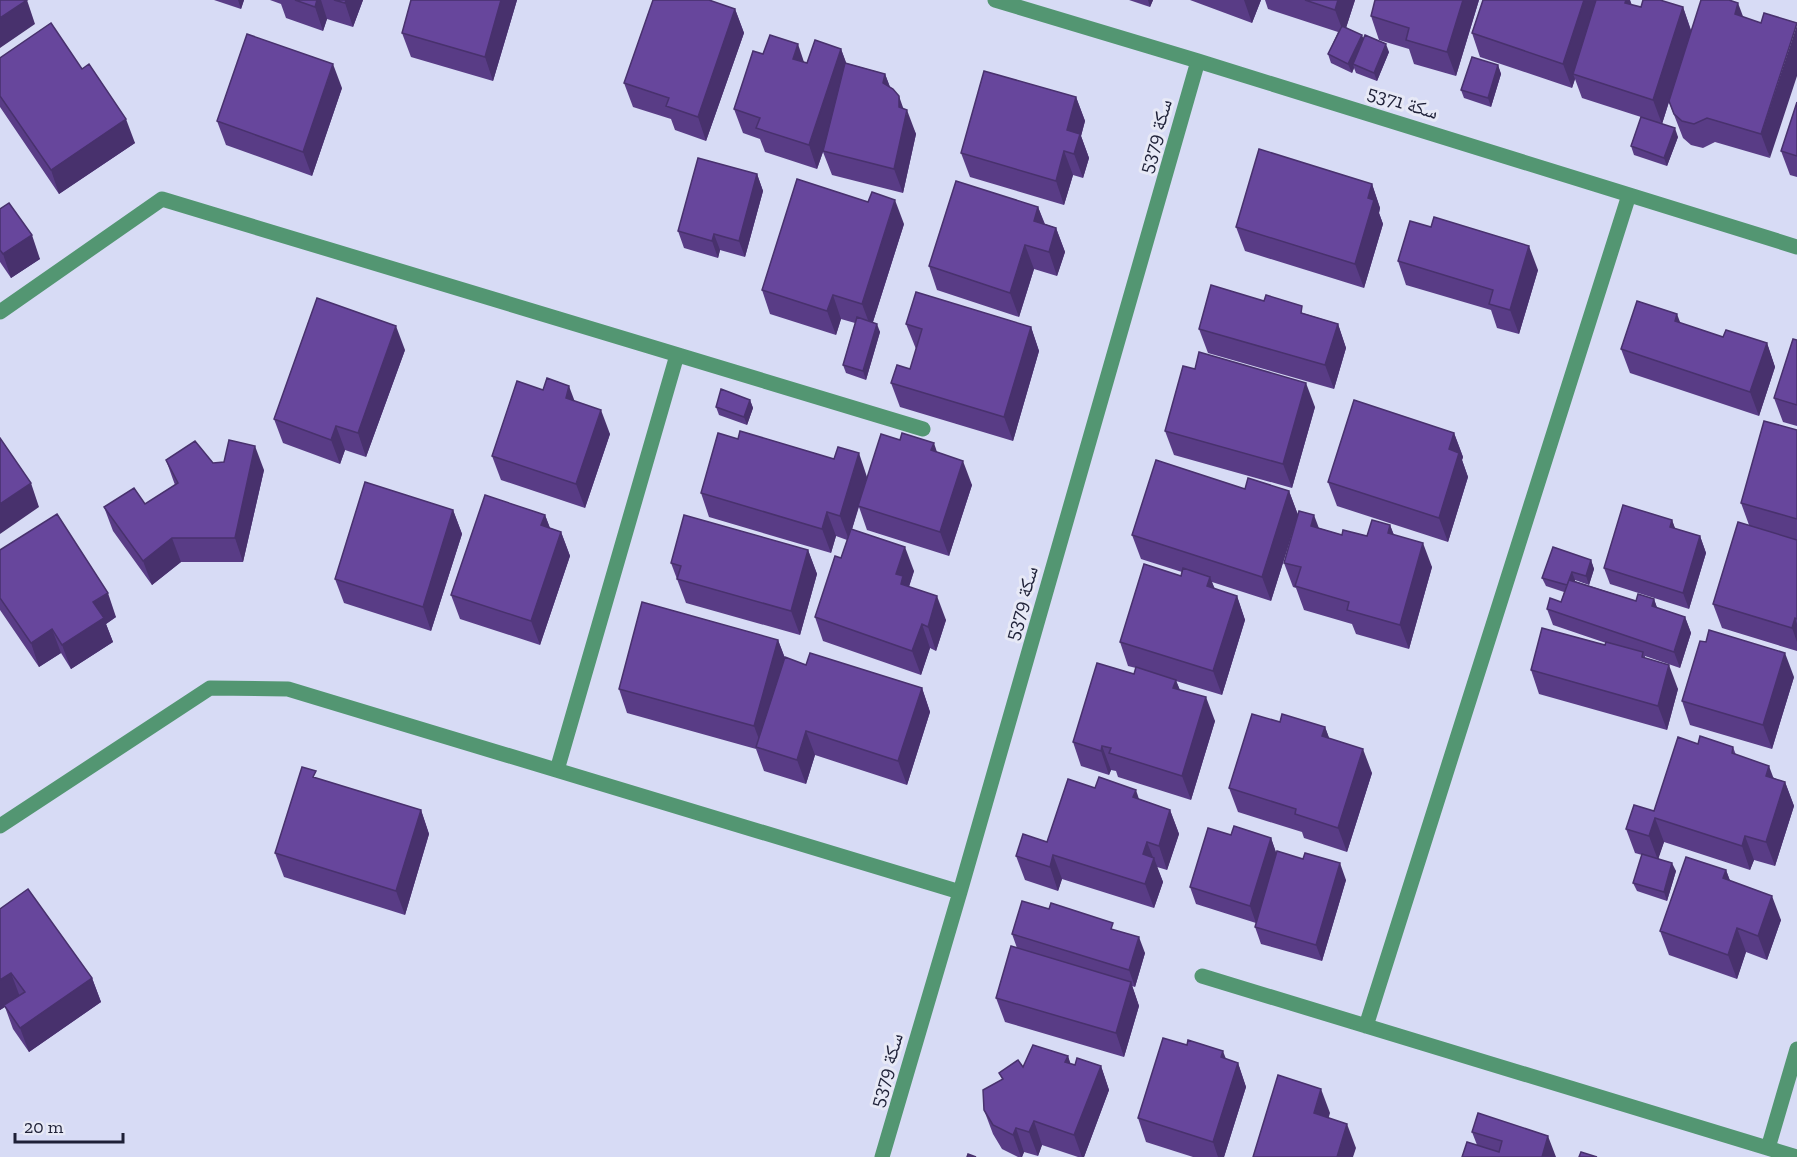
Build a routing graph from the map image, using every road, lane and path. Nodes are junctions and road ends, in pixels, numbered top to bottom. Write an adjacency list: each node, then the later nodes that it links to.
1 (995, 0): 2 (street, سكة 5371)
2 (1198, 60): 3 (street, سكة 5371); 10 (street, سكة 5379)
3 (1629, 195): 4 (street, سكة 5371); 12 (street)
4 (1797, 247)
5 (0, 312): 6 (street)
6 (677, 355): 7 (street); 8 (street)
7 (923, 429)
8 (556, 770): 9 (street); 10 (street)
9 (0, 826)
10 (960, 892): 16 (street, سكة 5379)
11 (1202, 975): 12 (street)
12 (1366, 1026): 14 (street)
13 (1797, 1049): 14 (street)
14 (1768, 1148): 15 (street)
15 (1797, 1156)
16 (882, 1157)

